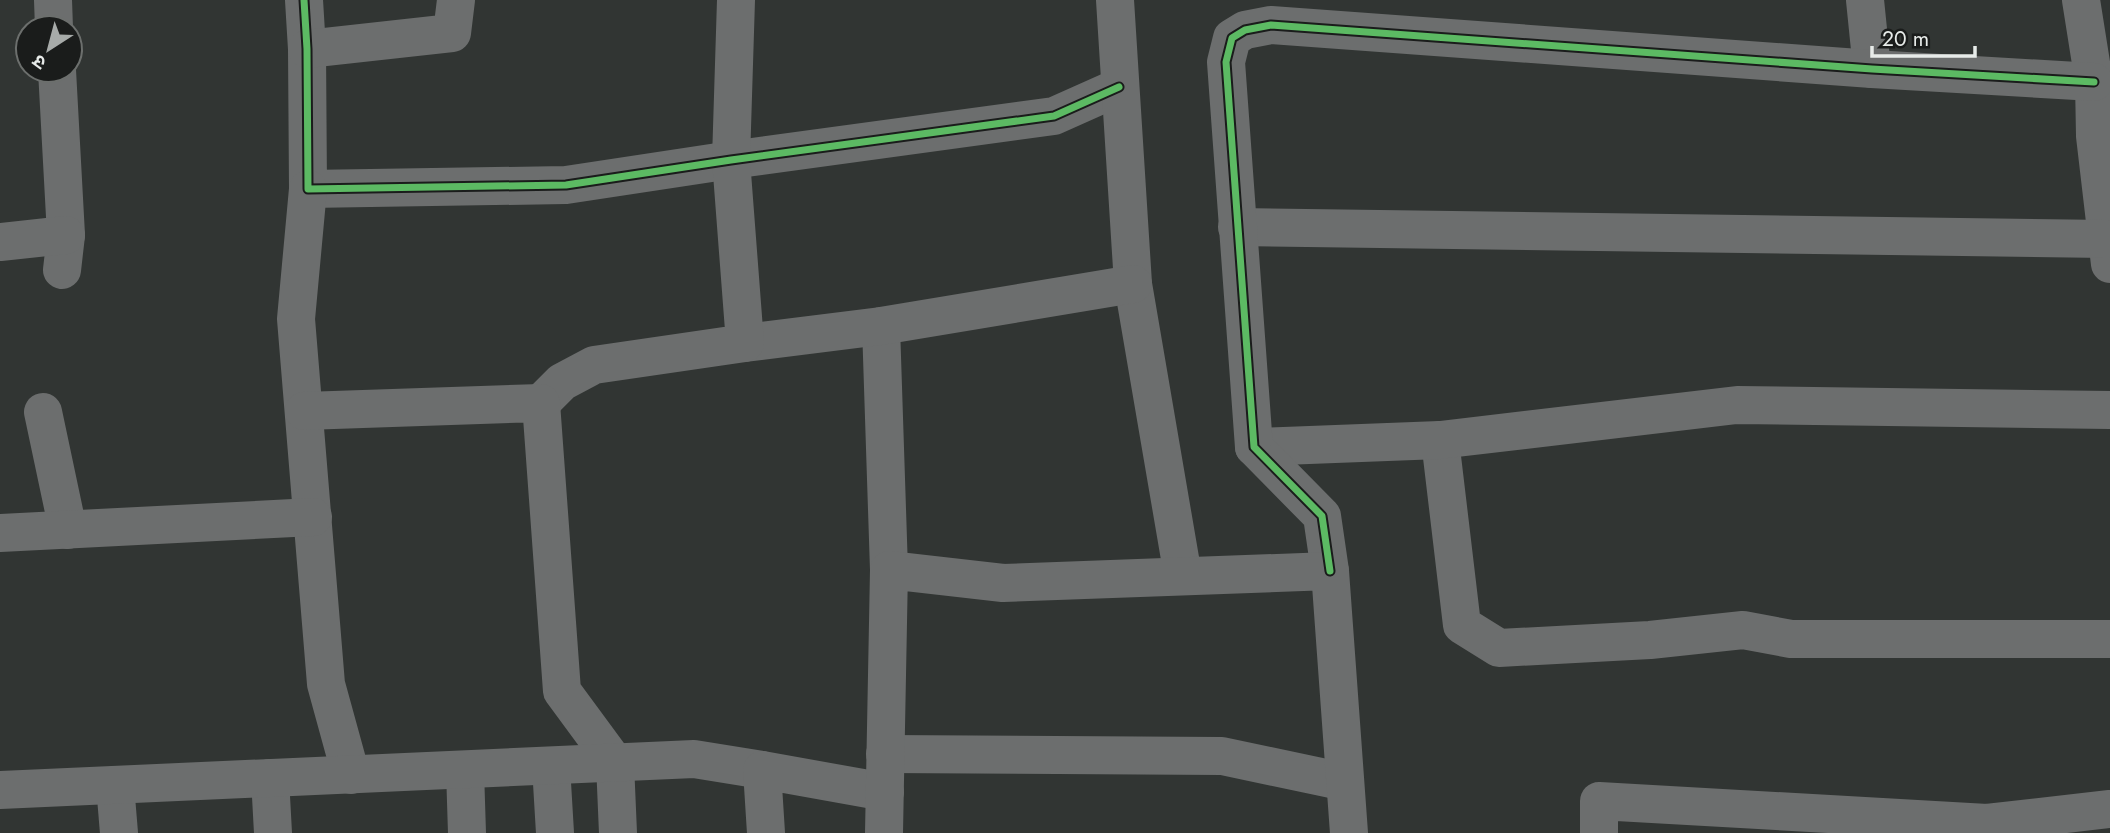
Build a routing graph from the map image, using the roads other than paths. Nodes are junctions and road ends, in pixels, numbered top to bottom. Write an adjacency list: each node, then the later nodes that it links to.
1 (304, 0): 7 (street)
2 (456, 0): 7 (street)
3 (736, 0): 12 (street)
4 (1115, 0): 11 (street)
5 (1865, 0): 8 (street)
6 (2081, 0): 9 (street)
7 (307, 49): 13 (street)
8 (1872, 69): 9 (street); 14 (street)
9 (2094, 82): 16 (street)
10 (58, 84): 15 (street)
11 (1119, 87): 12 (street); 17 (street)
12 (731, 160): 13 (street); 19 (street)
13 (307, 189): 22 (street)
14 (1237, 227): 16 (street); 25 (street)
15 (0, 242)
16 (2108, 252)
17 (1133, 285): 18 (street); 33 (street)
18 (881, 326): 19 (street); 30 (street)
19 (745, 344): 20 (street)
20 (541, 403): 22 (street); 36 (street)
21 (2110, 410): 24 (street)
22 (304, 411): 27 (street)
23 (43, 412): 28 (street)
24 (1440, 440): 25 (street); 34 (street)
25 (1254, 447): 26 (street)
26 (1322, 516): 31 (street); 32 (street)
27 (313, 517): 28 (street); 40 (street)
28 (68, 530): 29 (street)
29 (0, 533)
30 (889, 570): 33 (street); 35 (street)
31 (1330, 571): 32 (street); 42 (street)
32 (1280, 573): 33 (street)
33 (1182, 576)
34 (2110, 639)
35 (885, 754): 42 (street); 45 (street)
36 (615, 763): 37 (street); 39 (street); 51 (street)
37 (551, 766): 38 (street); 50 (street)
38 (465, 770): 40 (street); 49 (street)
39 (762, 770): 45 (street); 52 (street)
40 (351, 775): 41 (street)
41 (270, 778): 43 (street); 48 (street)
42 (1345, 782): 54 (street)
43 (115, 785): 44 (street); 47 (street)
44 (0, 790)
45 (885, 792): 53 (street)
46 (2110, 809): 55 (street)
47 (119, 833)
48 (273, 833)
49 (467, 833)
50 (555, 833)
51 (618, 833)
52 (766, 833)
53 (884, 833)
54 (1349, 833)
55 (1599, 833)

